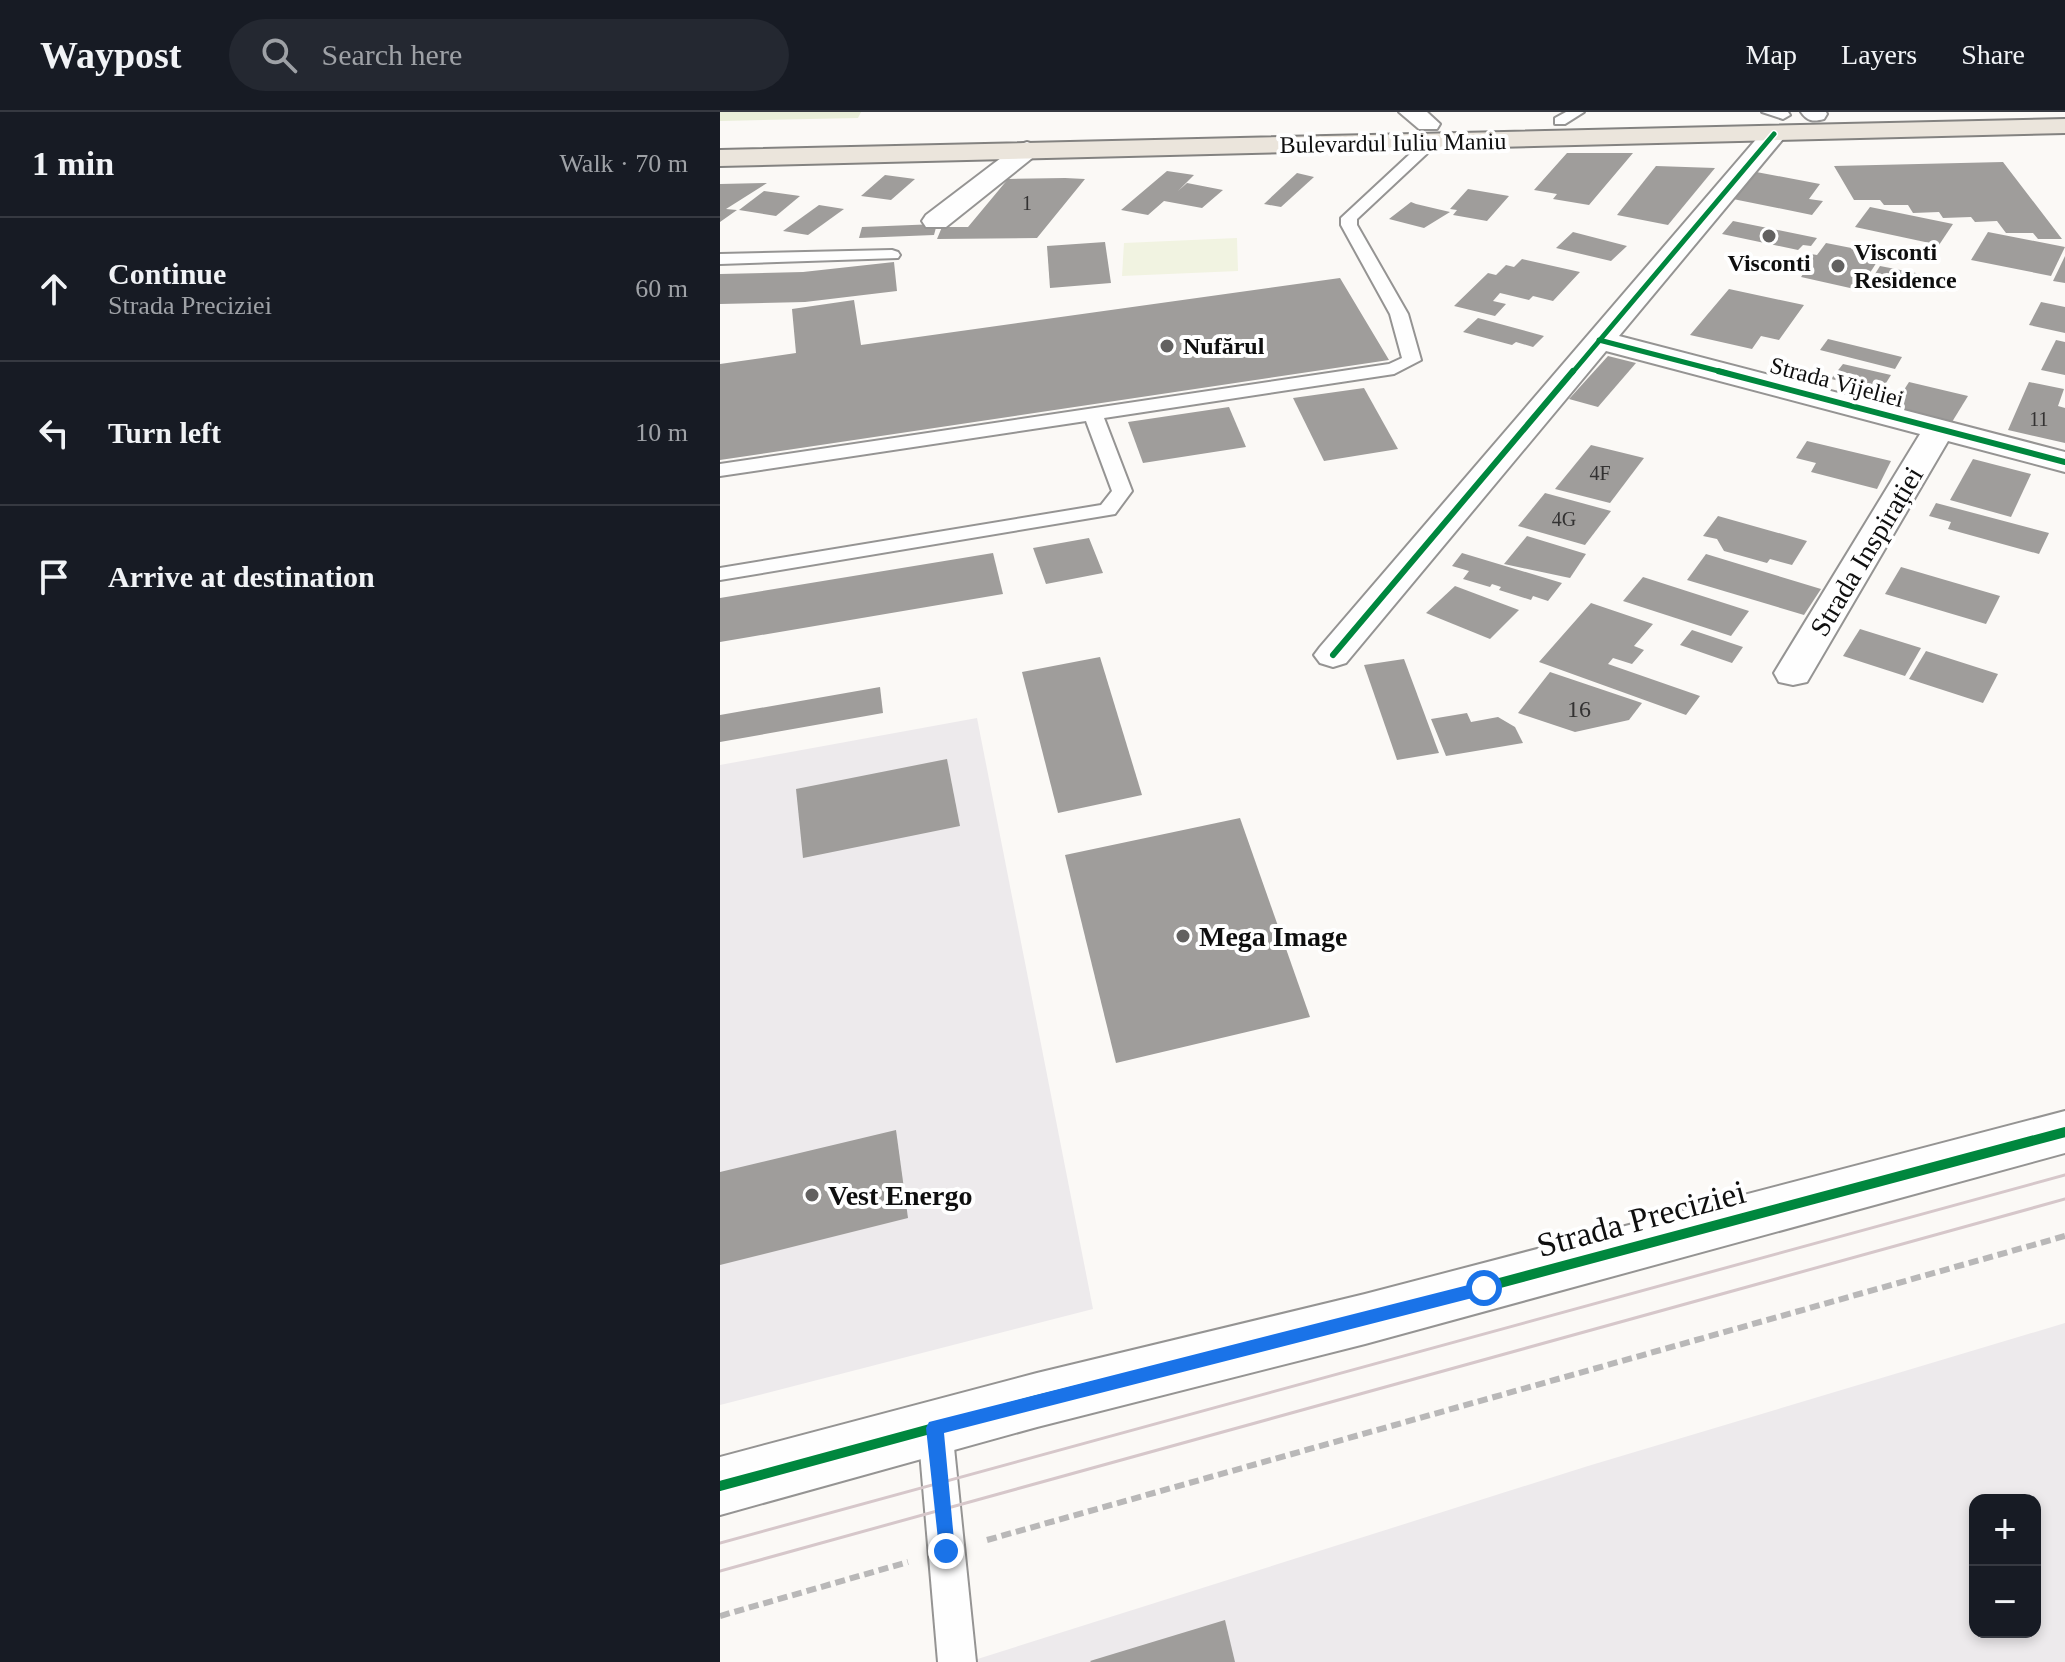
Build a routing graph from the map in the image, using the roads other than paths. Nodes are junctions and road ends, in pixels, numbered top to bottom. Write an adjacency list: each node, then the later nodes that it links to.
1 (1882, 112): 3 (main road, Bulevardul Iuliu Maniu)
2 (1568, 116): 4 (main road, Bulevardul Iuliu Maniu); 5 (main road, Bulevardul Iuliu Maniu)
3 (1818, 119): 4 (main road, Bulevardul Iuliu Maniu); 6 (main road, Bulevardul Iuliu Maniu)
4 (1775, 120): 5 (main road, Bulevardul Iuliu Maniu); 13 (street)
5 (1423, 126): 7 (main road, Bulevardul Iuliu Maniu); 8 (main road, Bulevardul Iuliu Maniu); 14 (lane)
6 (2065, 126)
7 (720, 139)
8 (1027, 150): 9 (main road, Bulevardul Iuliu Maniu); 10 (street)
9 (720, 158)
10 (936, 221)
11 (892, 255): 12 (lane)
12 (720, 259)
13 (1599, 340): 15 (street, Strada Vijeliei); 19 (street)
14 (1093, 415): 17 (lane); 18 (lane)
15 (1939, 429): 16 (street, Strada Vijeliei); 20 (street, Strada Inspirației)
16 (2065, 462)
17 (720, 470)
18 (720, 574)
19 (1333, 655)
20 (1793, 673)
21 (2065, 1132): 22 (street, Strada Preciziei)
22 (935, 1428): 23 (street, Strada Preciziei); 24 (lane)
23 (720, 1486)
24 (957, 1662)

